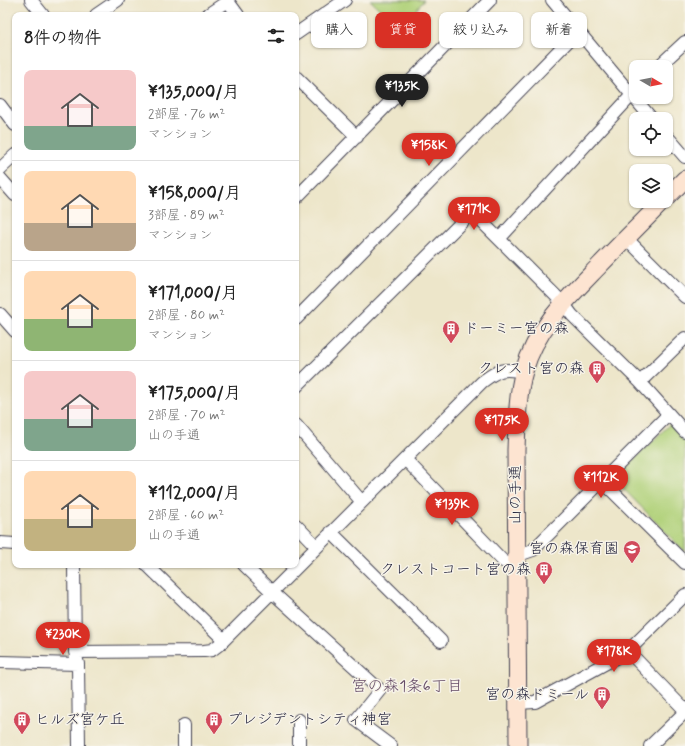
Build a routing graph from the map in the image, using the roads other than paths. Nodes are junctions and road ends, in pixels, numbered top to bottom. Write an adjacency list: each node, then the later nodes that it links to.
1 (31, 0): 7 (street)
2 (118, 0): 8 (street)
3 (227, 0): 9 (street); 10 (street)
4 (345, 0): 12 (street)
5 (490, 0): 22 (street)
6 (552, 0): 11 (street)
7 (41, 12)
8 (100, 12)
9 (211, 12)
10 (236, 12)
11 (562, 12)
12 (299, 32)
13 (587, 41): 18 (street)
14 (685, 42): 16 (street)
15 (561, 48): 38 (street)
16 (666, 60)
17 (299, 80): 22 (street)
18 (629, 88)
19 (629, 94): 34 (street)
20 (0, 105): 21 (street)
21 (12, 121)
22 (356, 137): 31 (street)
23 (673, 143): 24 (street)
24 (685, 157)
25 (12, 158): 26 (street)
26 (0, 169)
27 (0, 178): 30 (street)
28 (685, 179): 29 (main road)
29 (673, 191)
30 (12, 192)
31 (299, 195)
32 (656, 208): 33 (main road, 山の手通)
33 (626, 238): 35 (street); 36 (main road, 山の手通)
34 (499, 240): 36 (street); 43 (street)
35 (685, 297)
36 (563, 303): 41 (main road, 山の手通); 42 (street)
37 (0, 314): 39 (street)
38 (299, 316)
39 (12, 327)
40 (685, 338): 42 (street)
41 (524, 372): 47 (street); 55 (main road, 山の手通)
42 (640, 382): 44 (street)
43 (299, 384)
44 (669, 414): 46 (street); 48 (street)
45 (299, 428): 49 (street)
46 (685, 432)
47 (405, 459): 49 (street); 55 (street)
48 (602, 481): 55 (street); 56 (street)
49 (362, 502): 51 (street)
50 (299, 528): 54 (street)
51 (332, 532): 54 (street); 65 (street)
52 (0, 543): 53 (street)
53 (12, 544)
54 (317, 547): 57 (street)
55 (516, 561): 69 (main road, 山の手通)
56 (685, 563)
57 (299, 565)
58 (74, 568): 67 (street)
59 (150, 568): 64 (street)
60 (247, 568): 62 (street)
61 (296, 568): 62 (street)
62 (272, 592): 64 (street); 77 (street)
63 (685, 595): 66 (street)
64 (224, 640): 67 (street)
65 (441, 641)
66 (628, 651): 69 (street); 70 (street)
67 (76, 658): 68 (street); 74 (street)
68 (0, 662)
69 (518, 703): 78 (main road, 山の手通)
70 (685, 708)
71 (685, 712): 79 (street)
72 (299, 720): 76 (street)
73 (184, 725): 75 (street)
74 (79, 746)
75 (184, 746)
76 (299, 746)
77 (391, 746)
78 (518, 746)
79 (650, 746)

